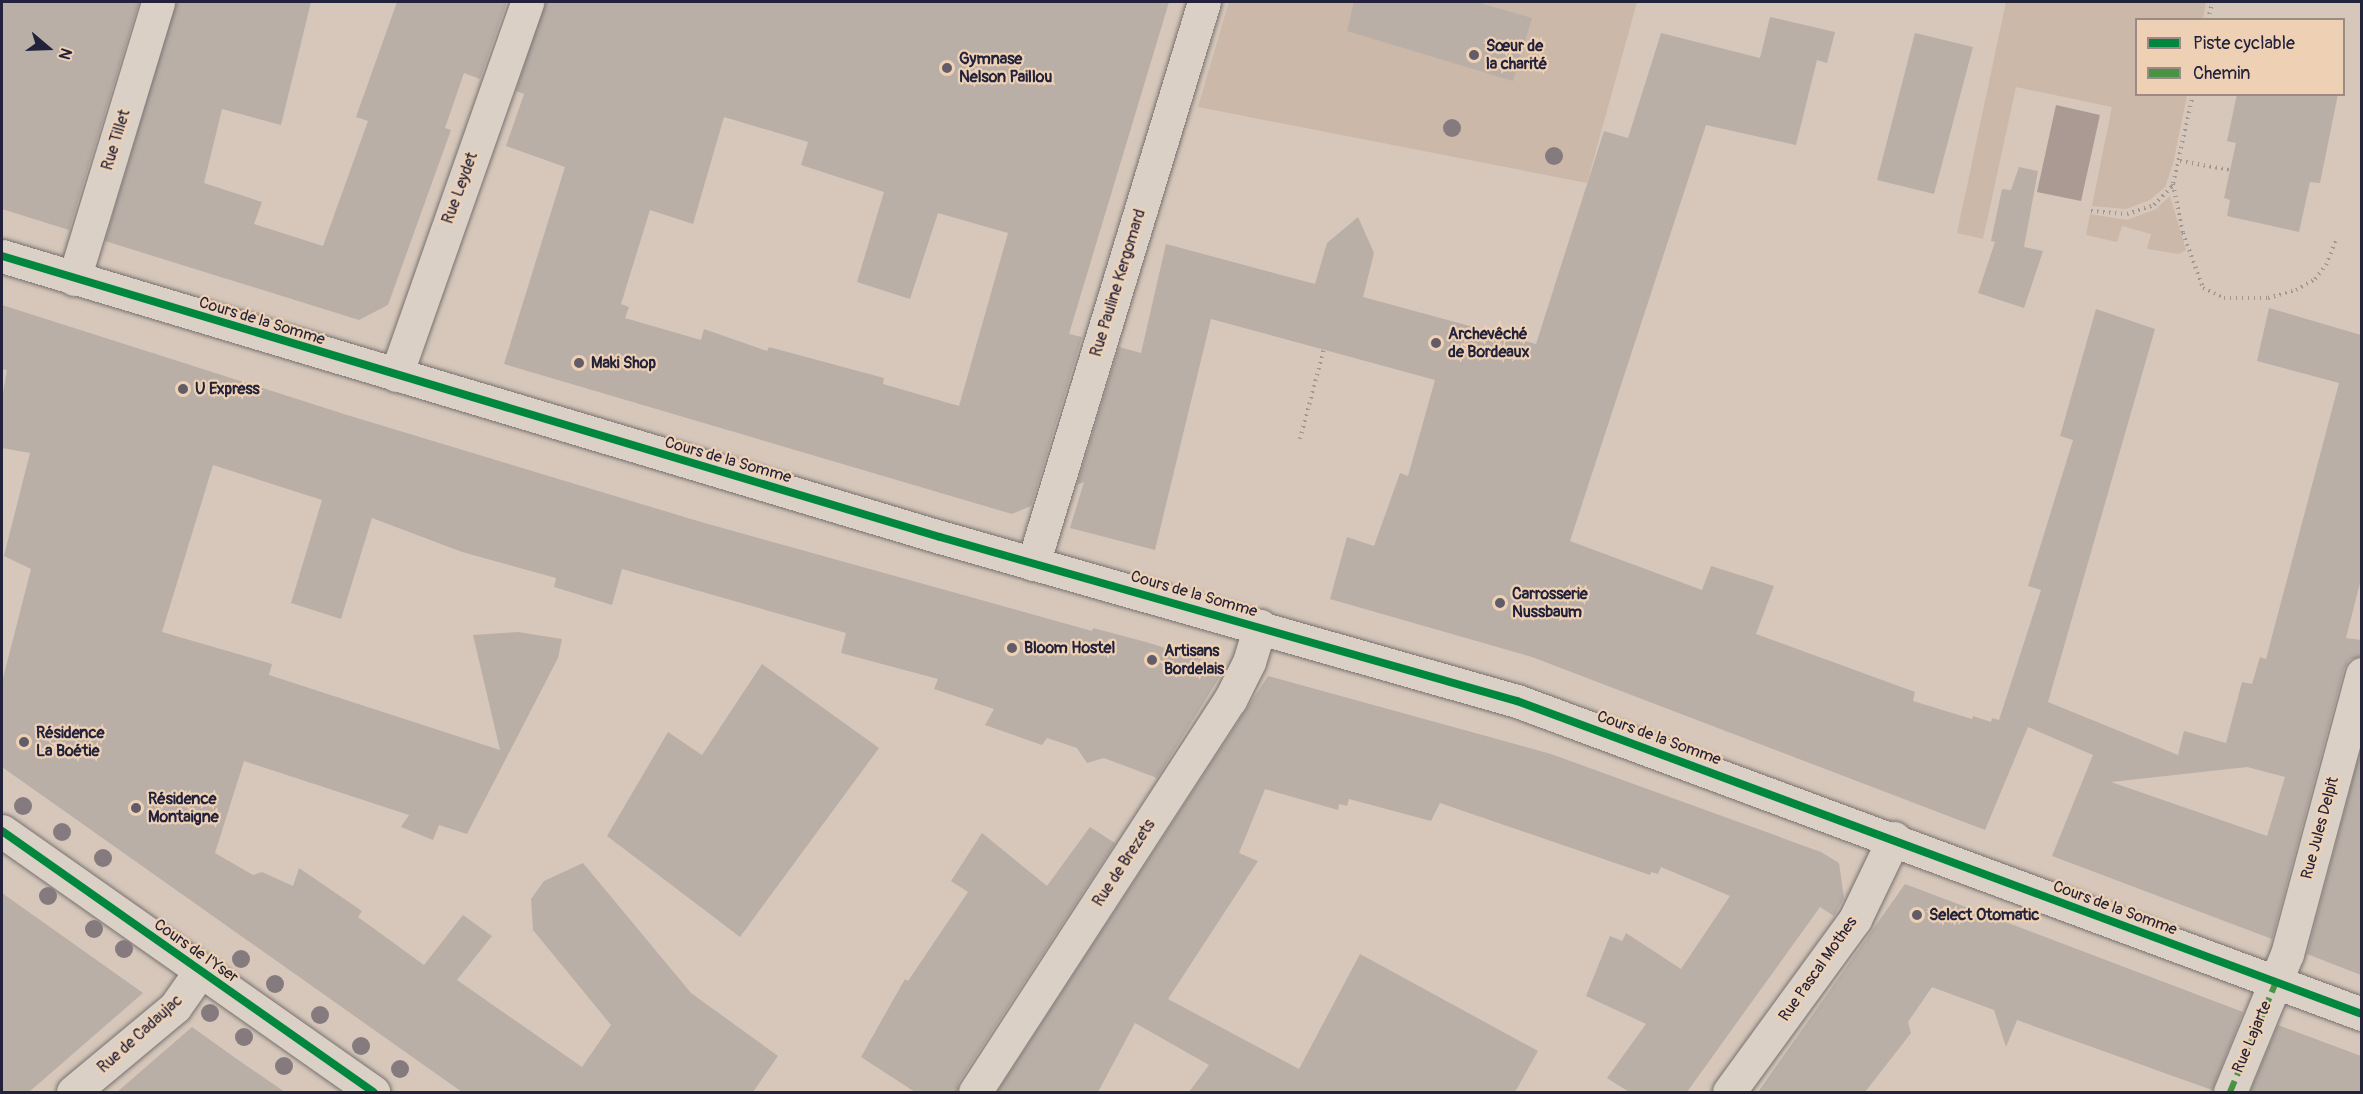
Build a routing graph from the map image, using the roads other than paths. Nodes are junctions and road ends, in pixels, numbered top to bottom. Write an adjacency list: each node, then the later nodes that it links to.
1 (158, 2): 5 (street, Rue Tillet)
2 (526, 2): 6 (street, Rue Leydet)
3 (1204, 2): 7 (street, Rue Pauline Kergomard)
4 (2, 256): 5 (street, Cours de la Somme)
5 (74, 279): 6 (street, Cours de la Somme)
6 (396, 375): 7 (street, Cours de la Somme)
7 (1033, 564): 8 (street, Cours de la Somme)
8 (1260, 626): 11 (street, Cours de la Somme); 17 (street, Rue de Brezets)
9 (2361, 674): 13 (street, Rue Jules Delpit)
10 (2, 831): 12 (street, Cours de l'Yser)
11 (1894, 838): 13 (street, Cours de la Somme); 18 (street, Rue Pascal Mothes)
12 (201, 970): 15 (street, Rue de Cadaujac); 16 (street, Cours de l'Yser)
13 (2276, 982): 14 (street, Cours de la Somme); 19 (street, Rue Lajarte)
14 (2361, 1014)
15 (73, 1092)
16 (374, 1092)
17 (975, 1092)
18 (1729, 1092)
19 (2230, 1092)

